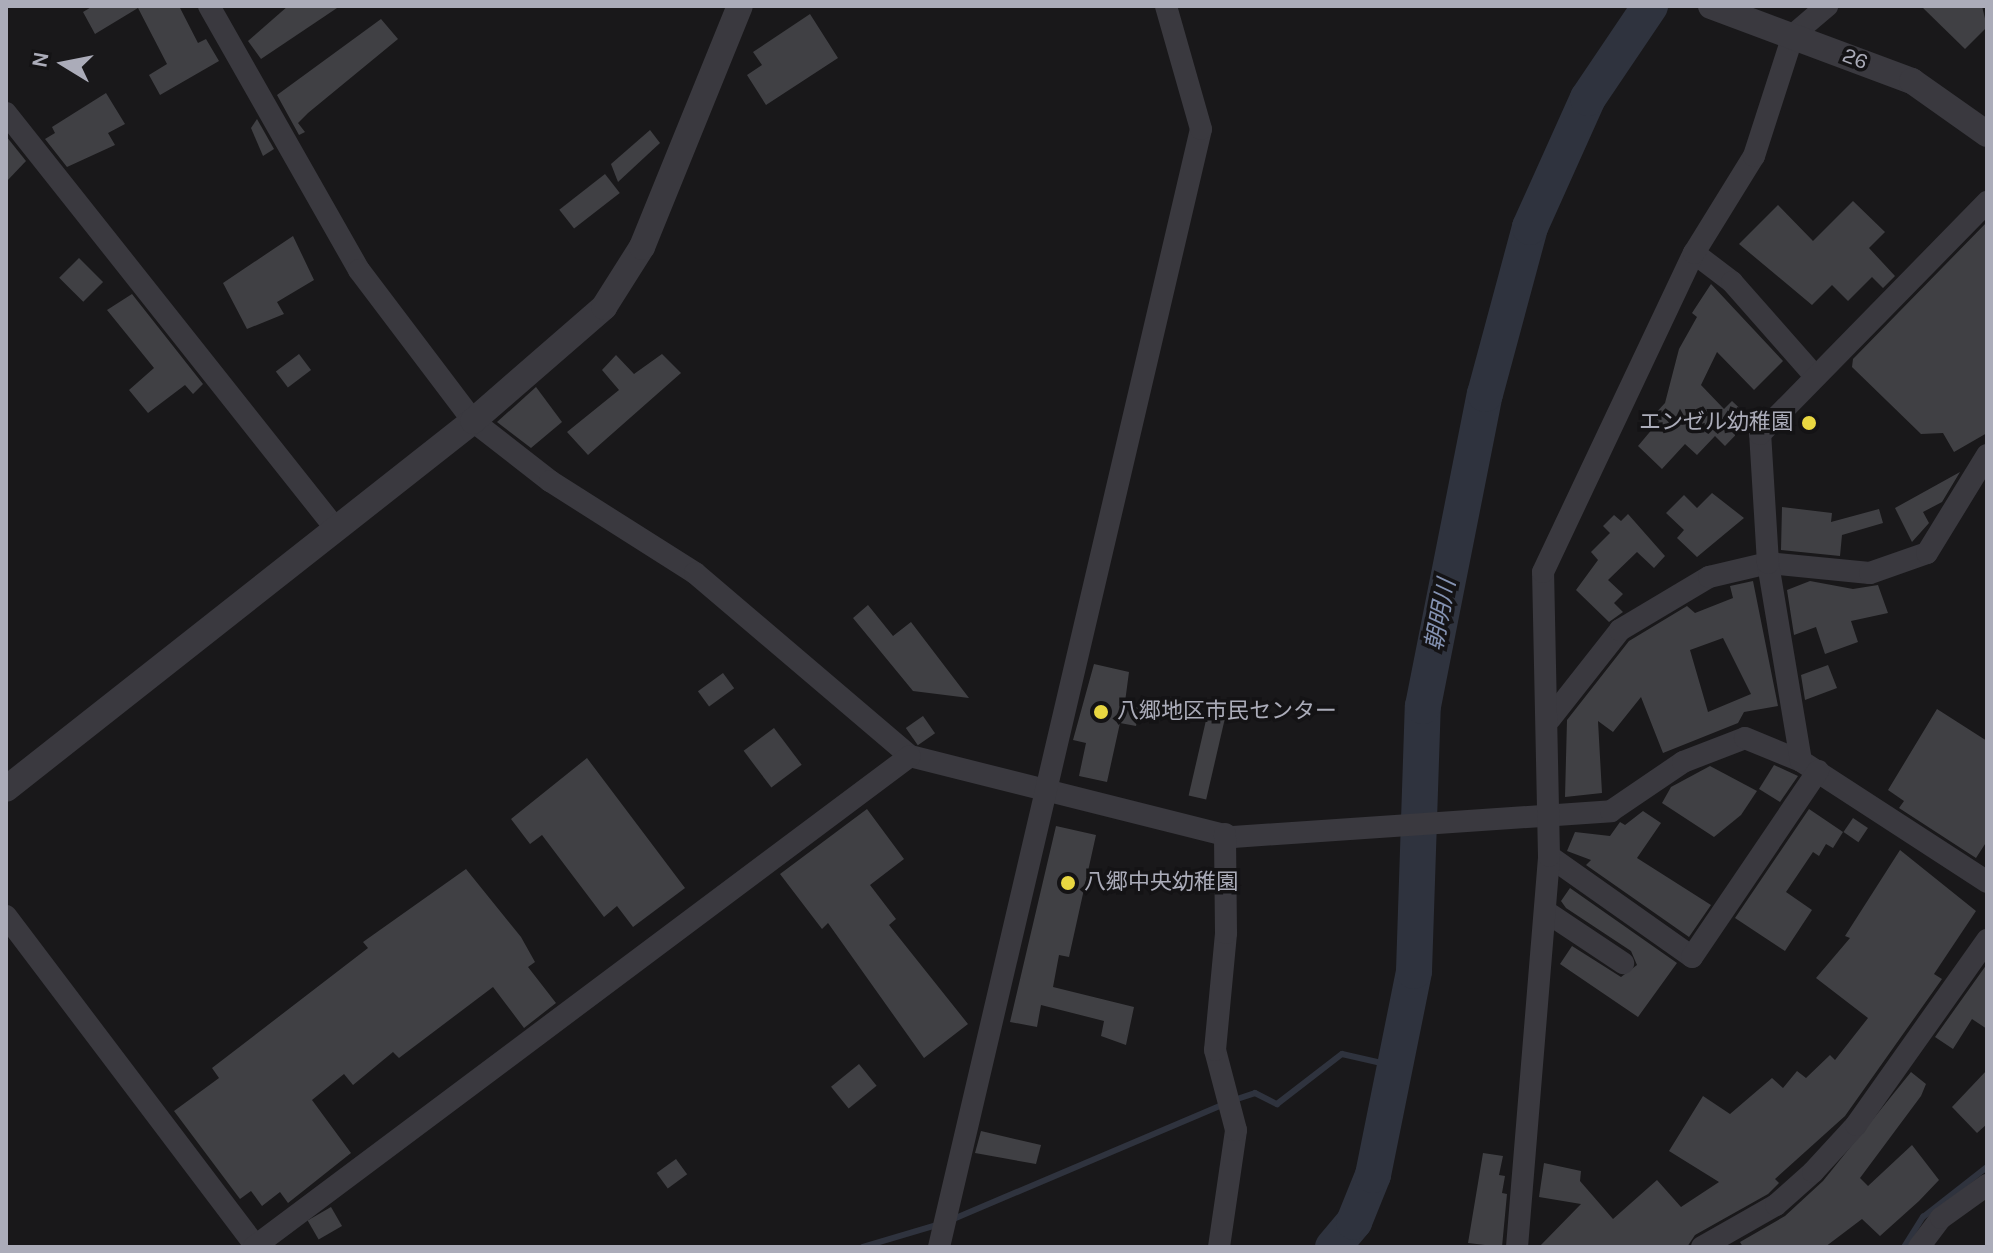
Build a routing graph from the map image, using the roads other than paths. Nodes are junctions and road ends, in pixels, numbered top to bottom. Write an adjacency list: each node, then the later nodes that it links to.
1 (209, 6): 12 (street)
2 (740, 6): 12 (street)
3 (1166, 6): 20 (street)
4 (1711, 6): 6 (street, 26)
5 (1827, 6): 6 (street)
6 (1781, 30): 8 (street, 26); 10 (street)
7 (6, 113): 14 (street)
8 (1987, 134)
9 (1987, 202): 11 (street)
10 (1694, 253): 11 (street); 16 (street)
11 (1814, 375): 15 (street)
12 (473, 421): 14 (street); 17 (street)
13 (1987, 455): 15 (street)
14 (336, 529): 19 (street)
15 (1768, 563): 16 (street); 18 (street)
16 (1550, 719): 21 (street)
17 (910, 756): 20 (street); 31 (street)
18 (1809, 766): 21 (street); 23 (street); 24 (street)
19 (6, 789)
20 (1046, 789): 22 (street); 30 (street)
21 (1551, 812): 22 (street); 23 (street)
22 (1229, 835): 32 (street)
23 (1549, 856): 25 (street)
24 (1987, 882)
25 (1545, 911): 28 (street); 33 (street)
26 (6, 916): 31 (street)
27 (1987, 940): 34 (street)
28 (1623, 963)
29 (1987, 1185): 35 (street)
30 (943, 1230)
31 (255, 1246)
32 (1219, 1247)
33 (1517, 1247)
34 (1702, 1247)
35 (1919, 1247)

